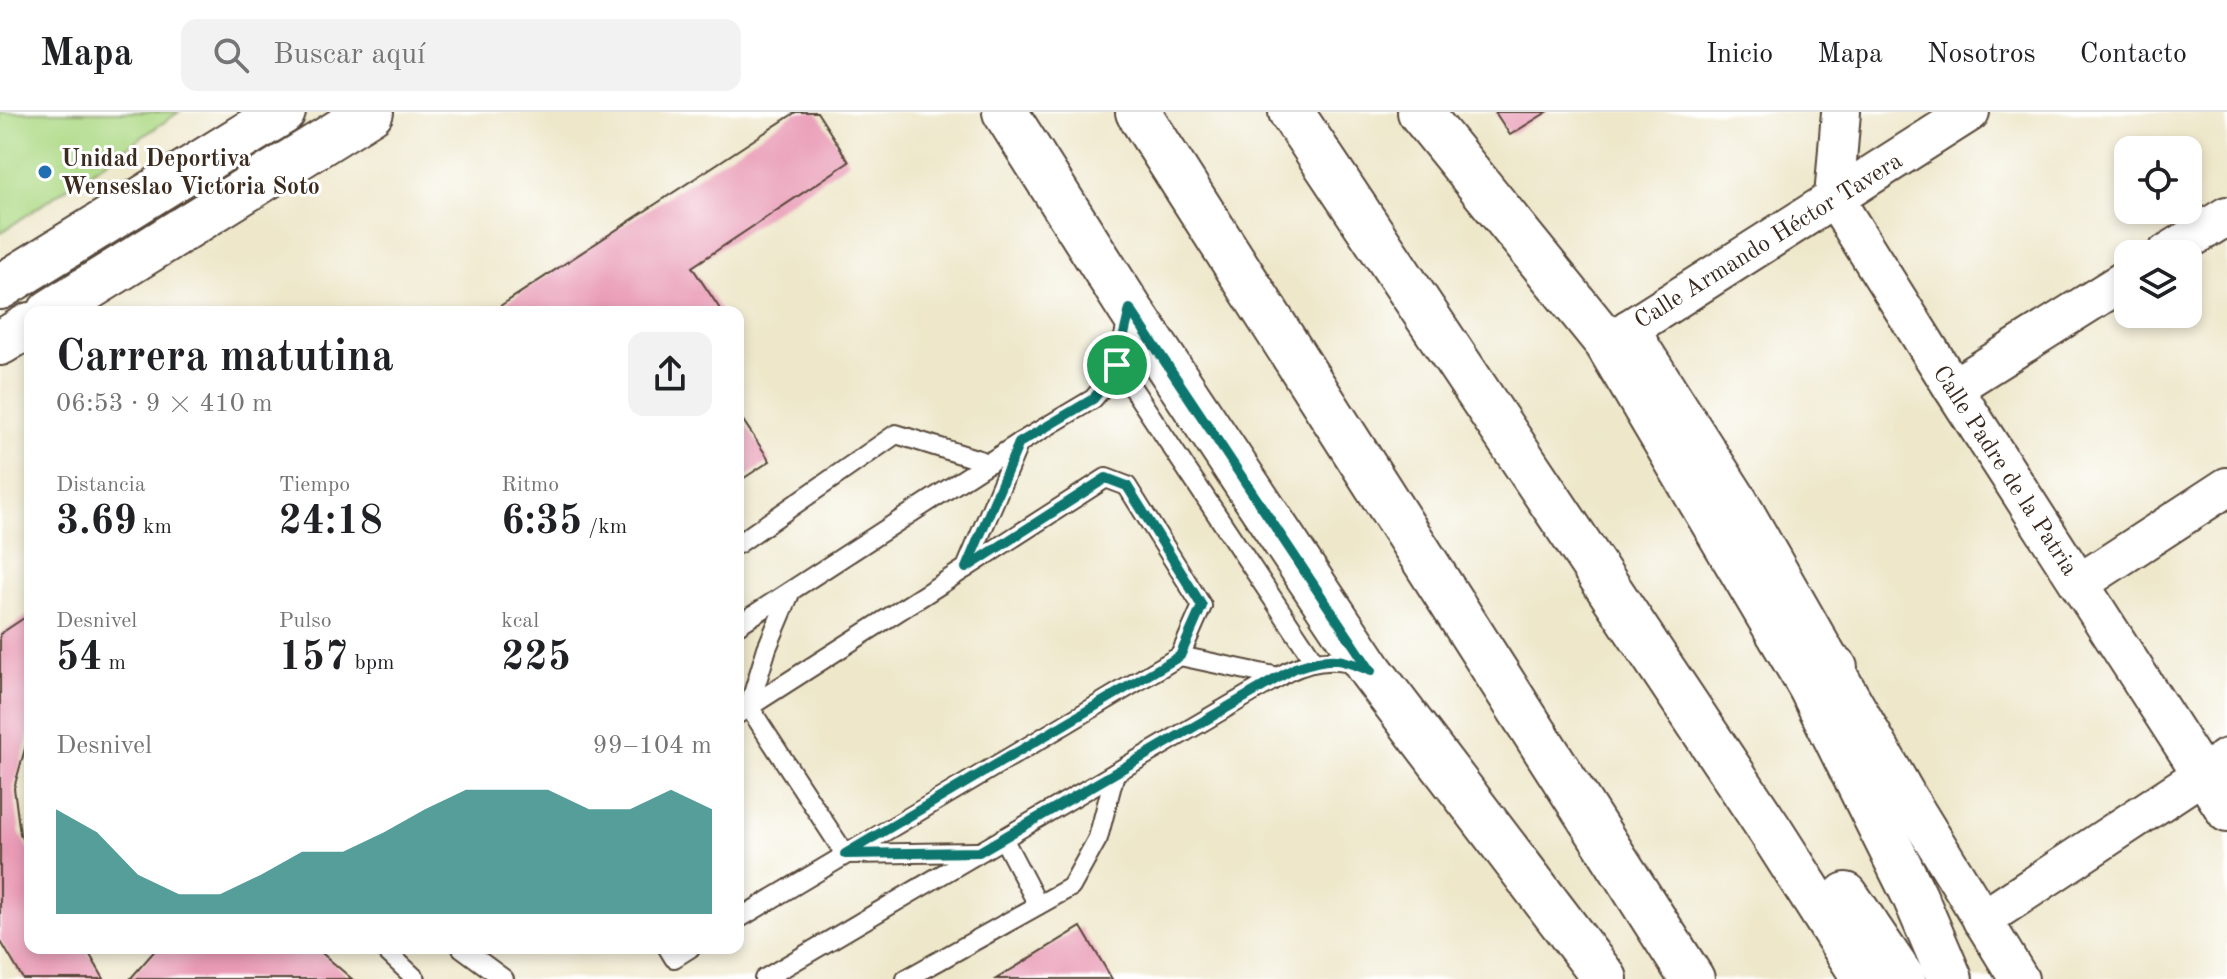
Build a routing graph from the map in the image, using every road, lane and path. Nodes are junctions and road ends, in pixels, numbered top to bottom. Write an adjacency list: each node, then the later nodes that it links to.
1 (283, 112): 14 (main road)
2 (371, 112): 16 (main road)
3 (1005, 112): 10 (main road)
4 (1029, 112): 10 (main road)
5 (1138, 112): 49 (main road)
6 (1291, 112): 40 (main road)
7 (1420, 112): 19 (main road)
8 (1841, 112): 11 (street)
9 (1970, 112): 11 (street, Calle Armando Héctor Tavera)
10 (1035, 161): 17 (main road)
11 (1834, 198): 19 (street, Calle Armando Héctor Tavera); 22 (street, Calle Padre de la Patria)
12 (2227, 216): 13 (street)
13 (2188, 240)
14 (0, 287)
15 (2114, 287): 22 (street)
16 (60, 306)
17 (1130, 309): 21 (lane); 33 (main road)
18 (24, 329): 20 (main road)
19 (1618, 336): 35 (main road)
20 (0, 343)
21 (1117, 365): 23 (lane); 32 (lane)
22 (1953, 388): 28 (street, Calle Padre de la Patria)
23 (1019, 443): 24 (lane); 27 (lane)
24 (989, 463): 26 (lane); 29 (lane)
25 (2227, 487): 28 (street)
26 (744, 540)
27 (966, 568): 31 (lane); 36 (lane)
28 (2080, 583): 37 (street, Calle Padre de la Patria)
29 (791, 591): 30 (lane); 36 (lane)
30 (744, 621)
31 (1180, 656): 34 (lane); 43 (lane)
32 (1315, 662): 33 (lane); 34 (lane)
33 (1371, 671): 54 (main road)
34 (1279, 677): 38 (lane)
35 (1823, 677): 46 (street); 58 (main road)
36 (744, 711): 43 (lane)
37 (2214, 767): 39 (street, Calle Padre de la Patria); 46 (street)
38 (1115, 773): 41 (lane); 44 (lane)
39 (2227, 813)
40 (1770, 830): 56 (main road); 57 (main road)
41 (1003, 838): 42 (lane); 44 (lane)
42 (979, 852): 43 (lane); 52 (lane)
43 (845, 854): 45 (lane)
44 (1038, 905): 53 (lane)
45 (744, 915)
46 (1982, 920): 59 (street)
47 (389, 954): 50 (lane)
48 (470, 954): 51 (lane)
49 (1673, 959): 55 (main road)
50 (416, 979)
51 (504, 979)
52 (764, 979)
53 (906, 979)
54 (1605, 979)
55 (1692, 979)
56 (1865, 979)
57 (1903, 979)
58 (1950, 979)
59 (2019, 979)

